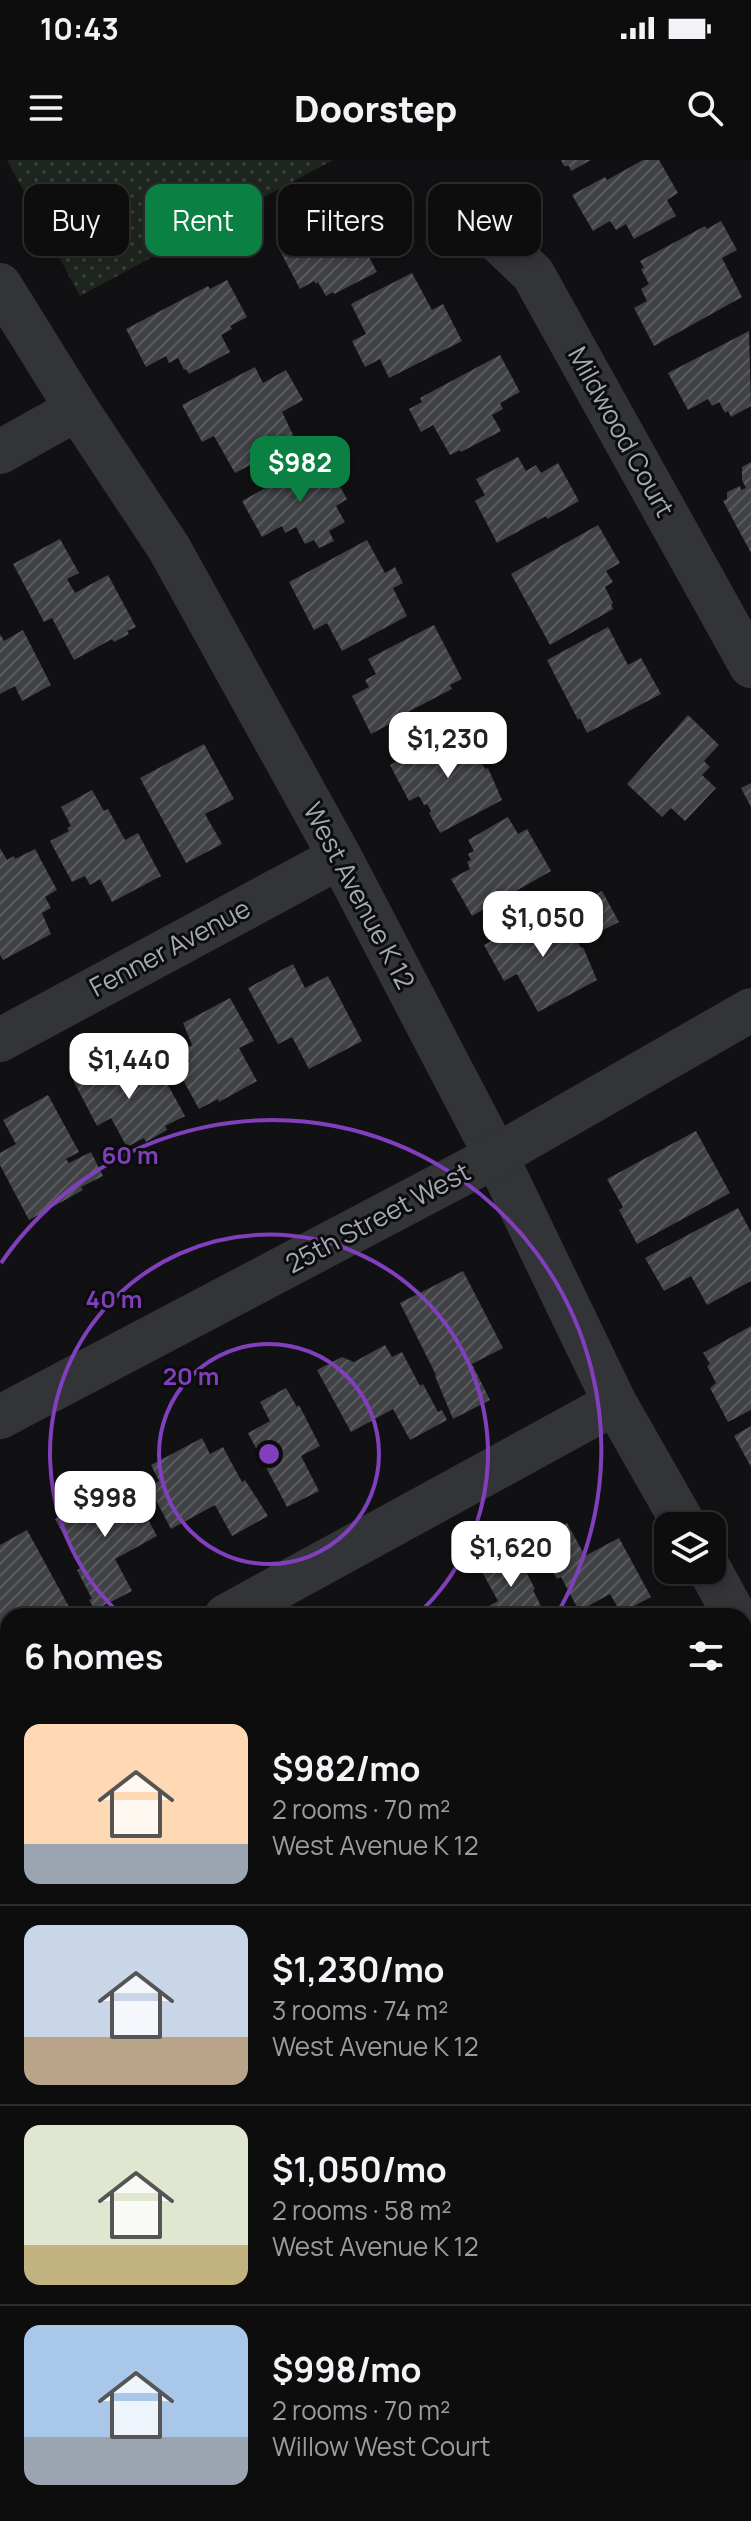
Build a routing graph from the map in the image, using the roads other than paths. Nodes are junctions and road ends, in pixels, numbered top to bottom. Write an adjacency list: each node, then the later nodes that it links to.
1 (514, 256): 5 (street, Mildwood Court)
2 (0, 285): 3 (street, West Avenue K 12)
3 (77, 409): 4 (street); 6 (street, West Avenue K 12)
4 (0, 452)
5 (751, 666)
6 (340, 857): 8 (street, Fenner Avenue); 9 (street, West Avenue K 12)
7 (751, 1010): 9 (street, 25th Street West)
8 (0, 1040)
9 (496, 1156): 10 (street, West Avenue K 12); 11 (street, 25th Street West)
10 (615, 1403): 12 (street, West Avenue K 12); 13 (street)
11 (0, 1417)
12 (677, 1512)
13 (241, 1608)

